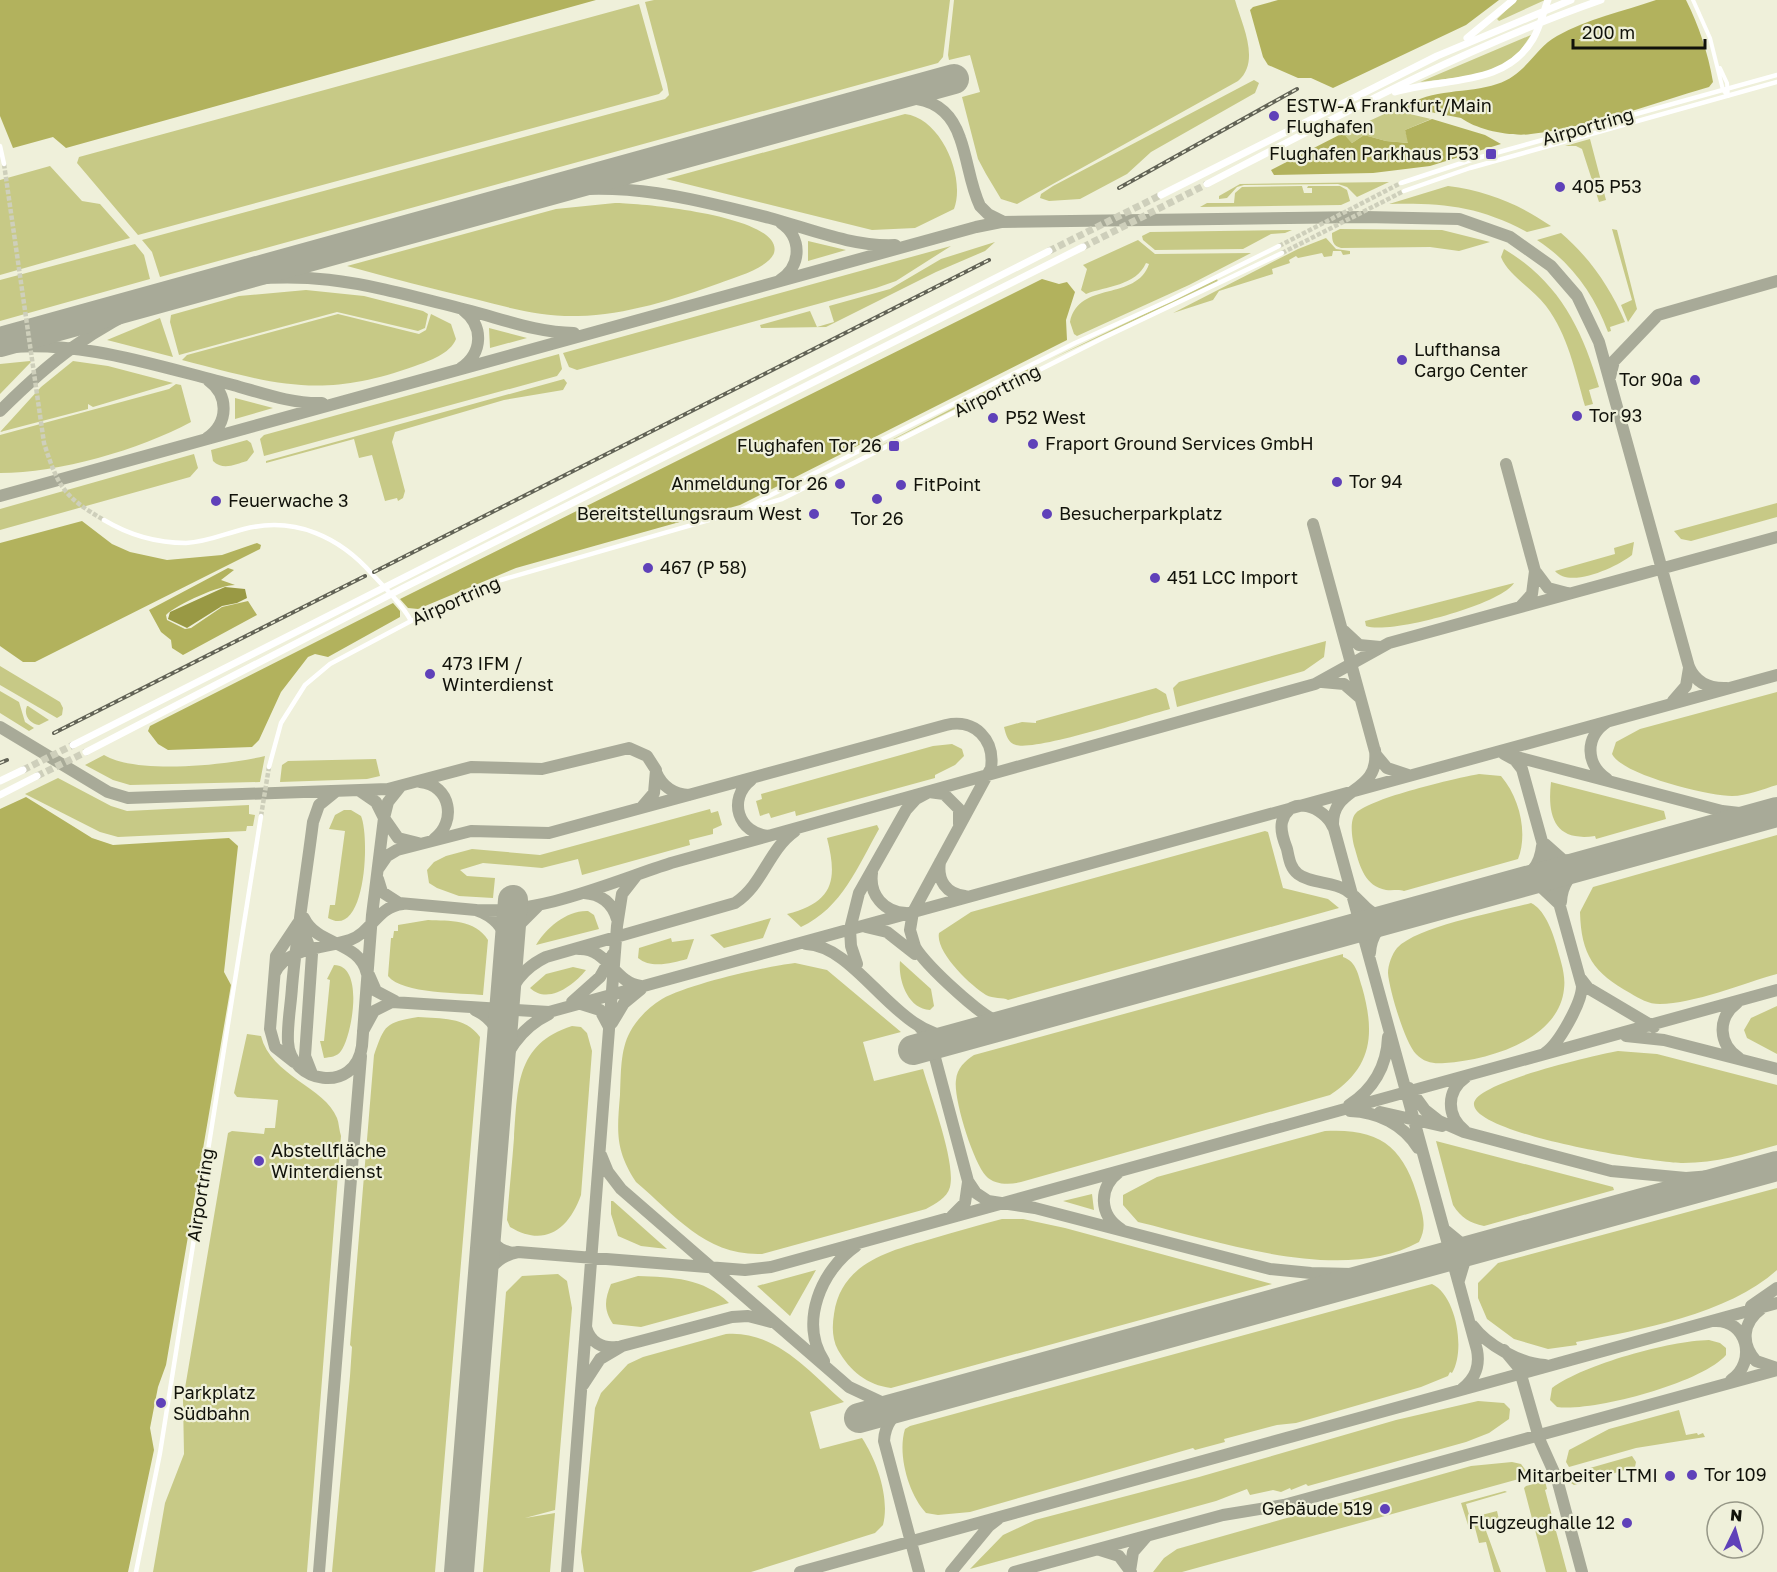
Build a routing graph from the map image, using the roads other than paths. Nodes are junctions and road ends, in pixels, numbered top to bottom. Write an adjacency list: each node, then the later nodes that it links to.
1 (1514, 0): 6 (highway)
2 (1571, 0): 5 (highway)
3 (1601, 0): 11 (highway)
4 (1693, 0): 9 (street)
5 (1551, 3): 6 (highway); 11 (highway)
6 (1437, 56): 17 (highway)
7 (1777, 75): 9 (street, Airportring)
8 (1777, 82): 10 (street, Airportring)
9 (1726, 89): 10 (street); 14 (street, Airportring)
10 (1728, 96): 16 (street, Airportring)
11 (1376, 98): 15 (highway)
12 (0, 146): 13 (street)
13 (4, 164)
14 (1401, 183)
15 (1207, 184)
16 (1404, 191)
17 (1161, 195)
18 (1279, 246): 23 (street, Airportring)
19 (1083, 247): 26 (highway)
20 (1049, 251): 25 (highway)
21 (1282, 253): 23 (street, Airportring)
22 (104, 520): 24 (street)
23 (709, 522): 24 (street, Airportring)
24 (411, 621): 27 (street, Airportring)
25 (73, 745)
26 (86, 752)
27 (269, 768)
28 (23, 770): 30 (highway)
29 (37, 776): 31 (highway)
30 (0, 781)
31 (0, 795)
32 (261, 816): 33 (street, Airportring)
33 (136, 1572)

